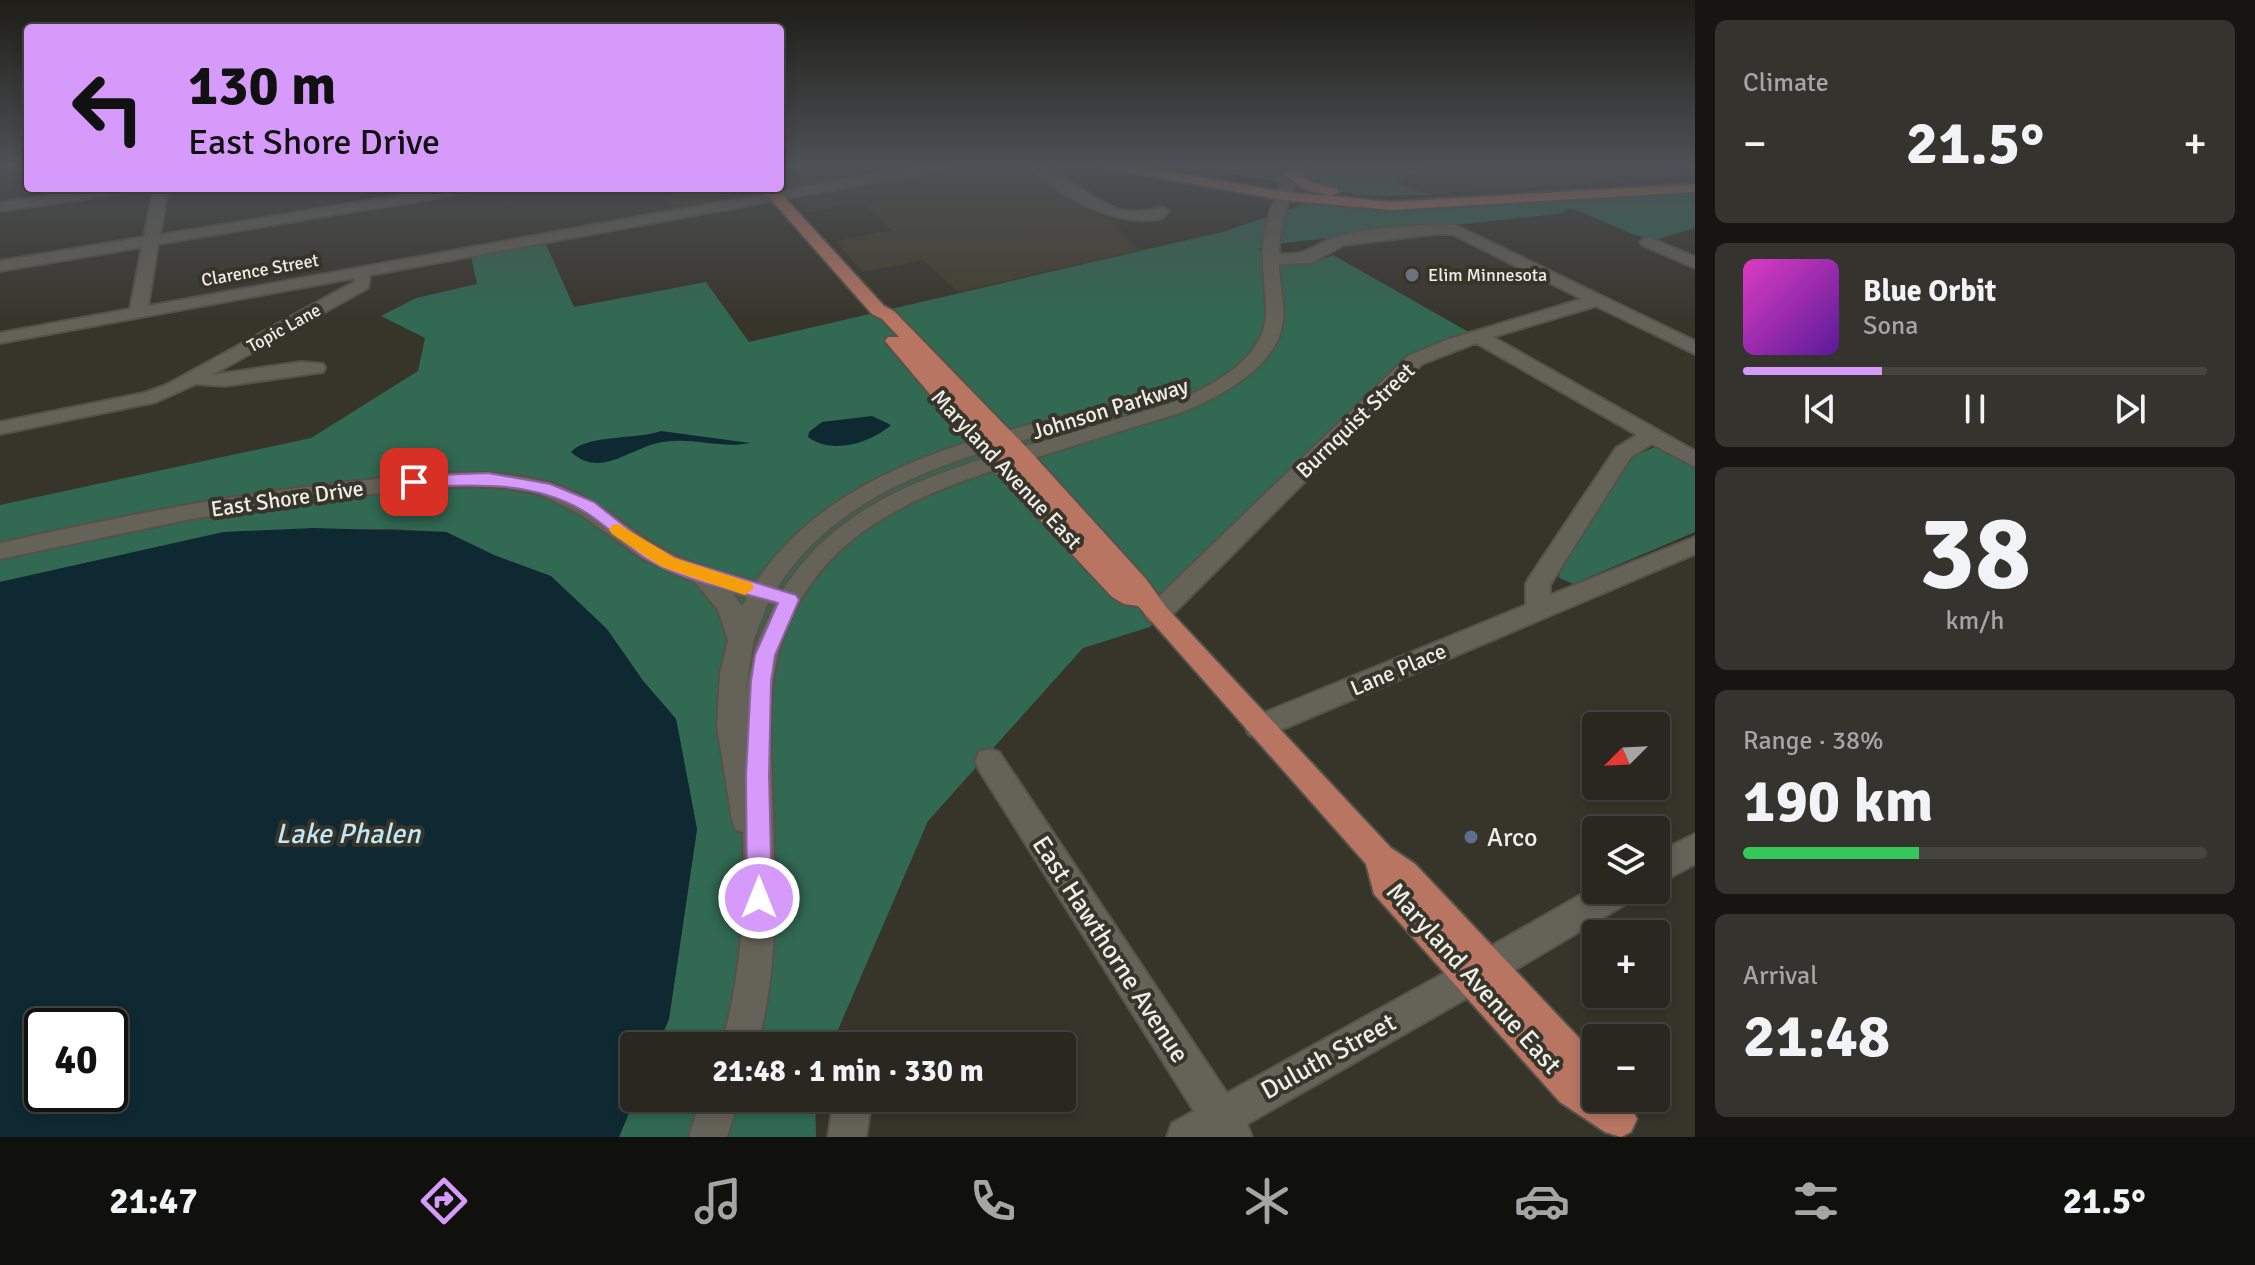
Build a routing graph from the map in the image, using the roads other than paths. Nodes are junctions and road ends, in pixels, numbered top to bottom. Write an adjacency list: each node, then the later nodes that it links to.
1 (156, 217): 6 (street)
2 (296, 217): 6 (street)
3 (644, 217): 11 (street, Clarence Street)
4 (795, 217): 21 (main road, Maryland Avenue East)
5 (1280, 217): 8 (street, Johnson Parkway)
6 (151, 241): 10 (street); 13 (street)
7 (1648, 242): 9 (street)
8 (1270, 259): 12 (street); 21 (street, Johnson Parkway)
9 (1695, 263)
10 (0, 266)
11 (362, 272): 13 (street, Clarence Street); 18 (street, Topic Lane)
12 (1598, 300): 14 (street, Burnquist Street); 16 (street)
13 (138, 313): 15 (street, Clarence Street)
14 (1477, 336): 20 (street); 29 (street, Burnquist Street)
15 (0, 338)
16 (1695, 348)
17 (316, 368): 18 (street)
18 (195, 378): 19 (street)
19 (0, 428)
20 (1652, 435): 22 (street); 28 (street)
21 (1004, 451): 26 (street, Johnson Parkway); 27 (street, Johnson Parkway); 29 (main road, Maryland Avenue East)
22 (1695, 460)
23 (1695, 545): 28 (street, Lane Place)
24 (0, 551): 25 (street, East Shore Drive)
25 (704, 576): 26 (street, East Shore Drive); 30 (street)
26 (761, 592): 27 (street, East Shore Drive); 30 (street, Johnson Parkway)
27 (789, 600): 35 (street, Johnson Parkway)
28 (1538, 611): 31 (street, Lane Place)
29 (1157, 614): 31 (main road, Maryland Avenue East)
30 (740, 639): 35 (street)
31 (1259, 727): 37 (main road, Maryland Avenue East)
32 (989, 761): 43 (street, East Hawthorne Avenue)
33 (1695, 848): 34 (street)
34 (1670, 862)
35 (759, 869): 38 (street)
36 (1596, 904): 37 (street, Duluth Street)
37 (1481, 971): 39 (main road, Maryland Avenue East); 42 (main road, Maryland Avenue East); 43 (street, Duluth Street)
38 (744, 1032)
39 (1582, 1069)
40 (716, 1112): 44 (street)
41 (851, 1112): 45 (street)
42 (1619, 1118)
43 (1226, 1127): 46 (street, Duluth Street)
44 (708, 1137)
45 (847, 1137)
46 (1186, 1137)

